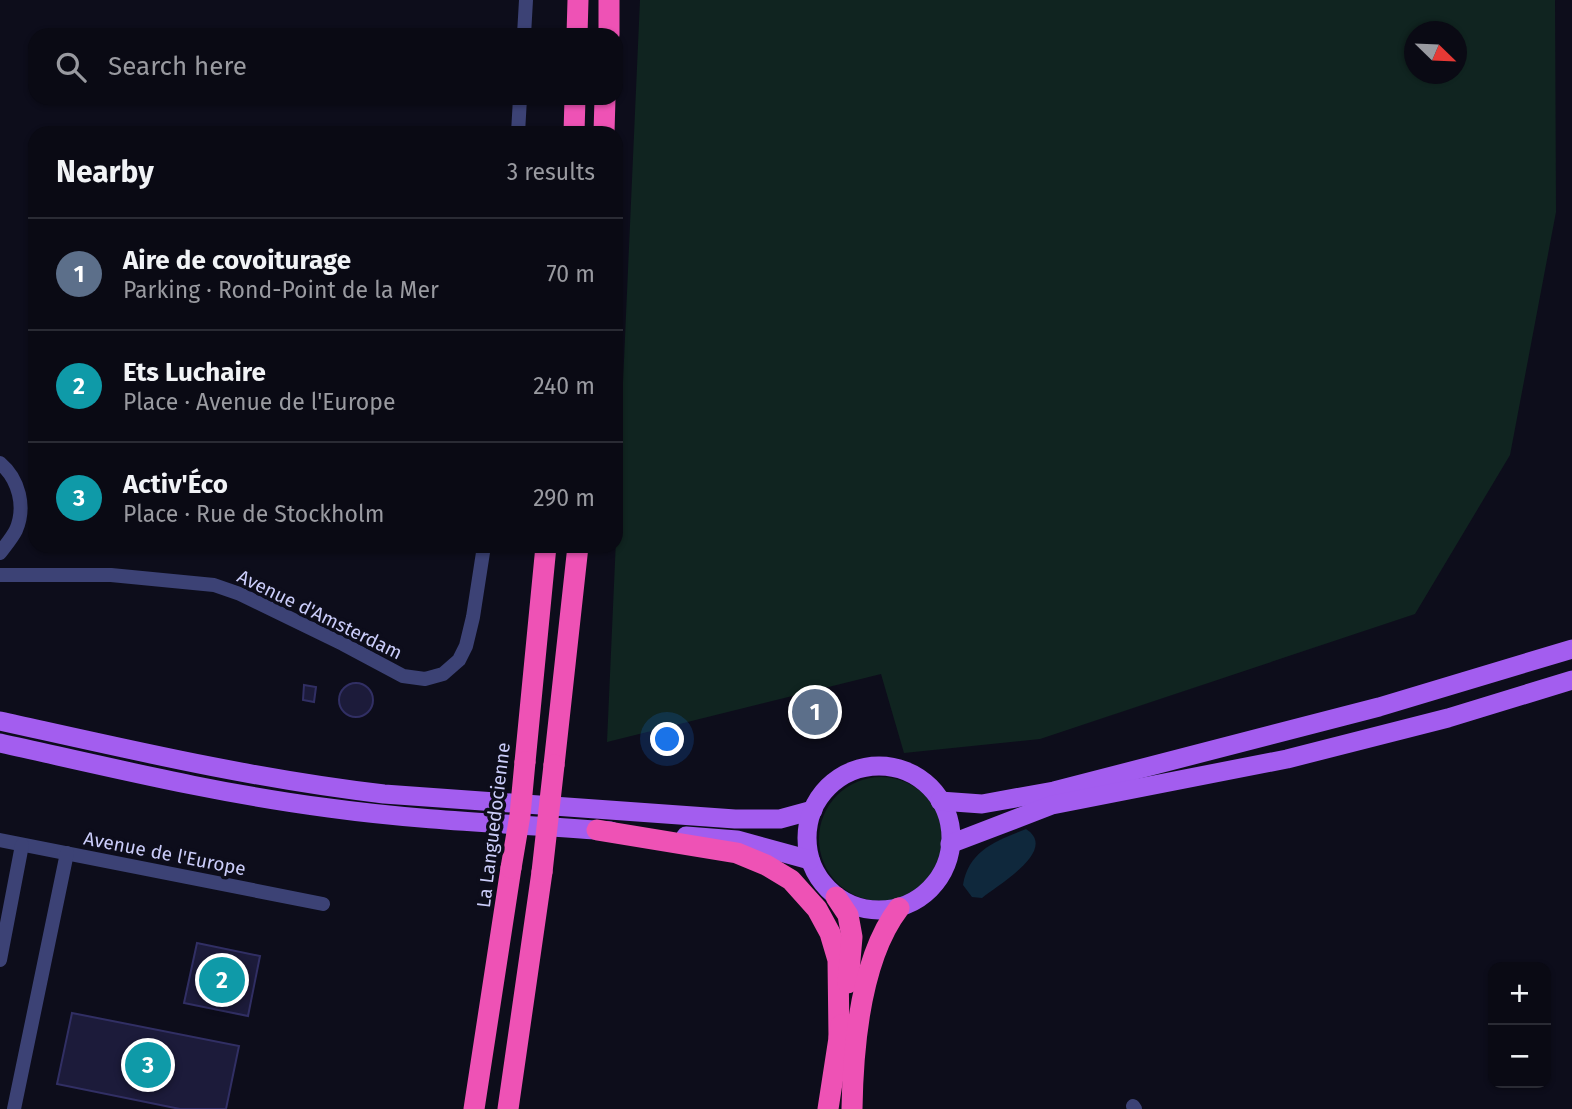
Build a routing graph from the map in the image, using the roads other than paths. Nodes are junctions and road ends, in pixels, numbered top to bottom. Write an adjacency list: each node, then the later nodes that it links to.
1 (526, 0): 4 (street)
2 (578, 0): 5 (highway)
3 (609, 0): 6 (highway)
4 (524, 28)
5 (577, 28)
6 (608, 28)
7 (520, 105): 10 (street)
8 (575, 105): 11 (highway)
9 (605, 105): 12 (highway)
10 (518, 126)
11 (574, 126)
12 (604, 126)
13 (0, 463): 14 (street)
14 (0, 553)
15 (483, 553): 18 (street, Avenue d'Amsterdam)
16 (545, 553): 41 (highway, La Languedocienne, bridge)
17 (577, 553): 42 (highway, bridge)
18 (0, 575)
19 (1572, 642): 22 (main road)
20 (1572, 649): 22 (main road)
21 (1572, 680): 24 (main road)
22 (1457, 684): 27 (main road)
23 (1572, 691): 24 (main road)
24 (1517, 699): 31 (main road)
25 (0, 721): 28 (main road)
26 (0, 743): 29 (main road)
27 (940, 801): 28 (main road); 31 (main road)
28 (813, 810): 34 (main road)
29 (597, 830): 34 (main road); 39 (highway)
30 (0, 840): 32 (street, Avenue de l'Europe)
31 (950, 844): 37 (main road)
32 (22, 845): 33 (street, Avenue de l'Europe); 38 (street)
33 (67, 853): 36 (street, Avenue de l'Europe); 40 (street)
34 (810, 860): 35 (main road)
35 (836, 897): 37 (main road); 39 (highway)
36 (323, 904)
37 (899, 908): 44 (highway)
38 (0, 960)
39 (839, 1037): 43 (highway)
40 (14, 1109)
41 (474, 1109)
42 (508, 1109)
43 (828, 1109)
44 (852, 1109)

